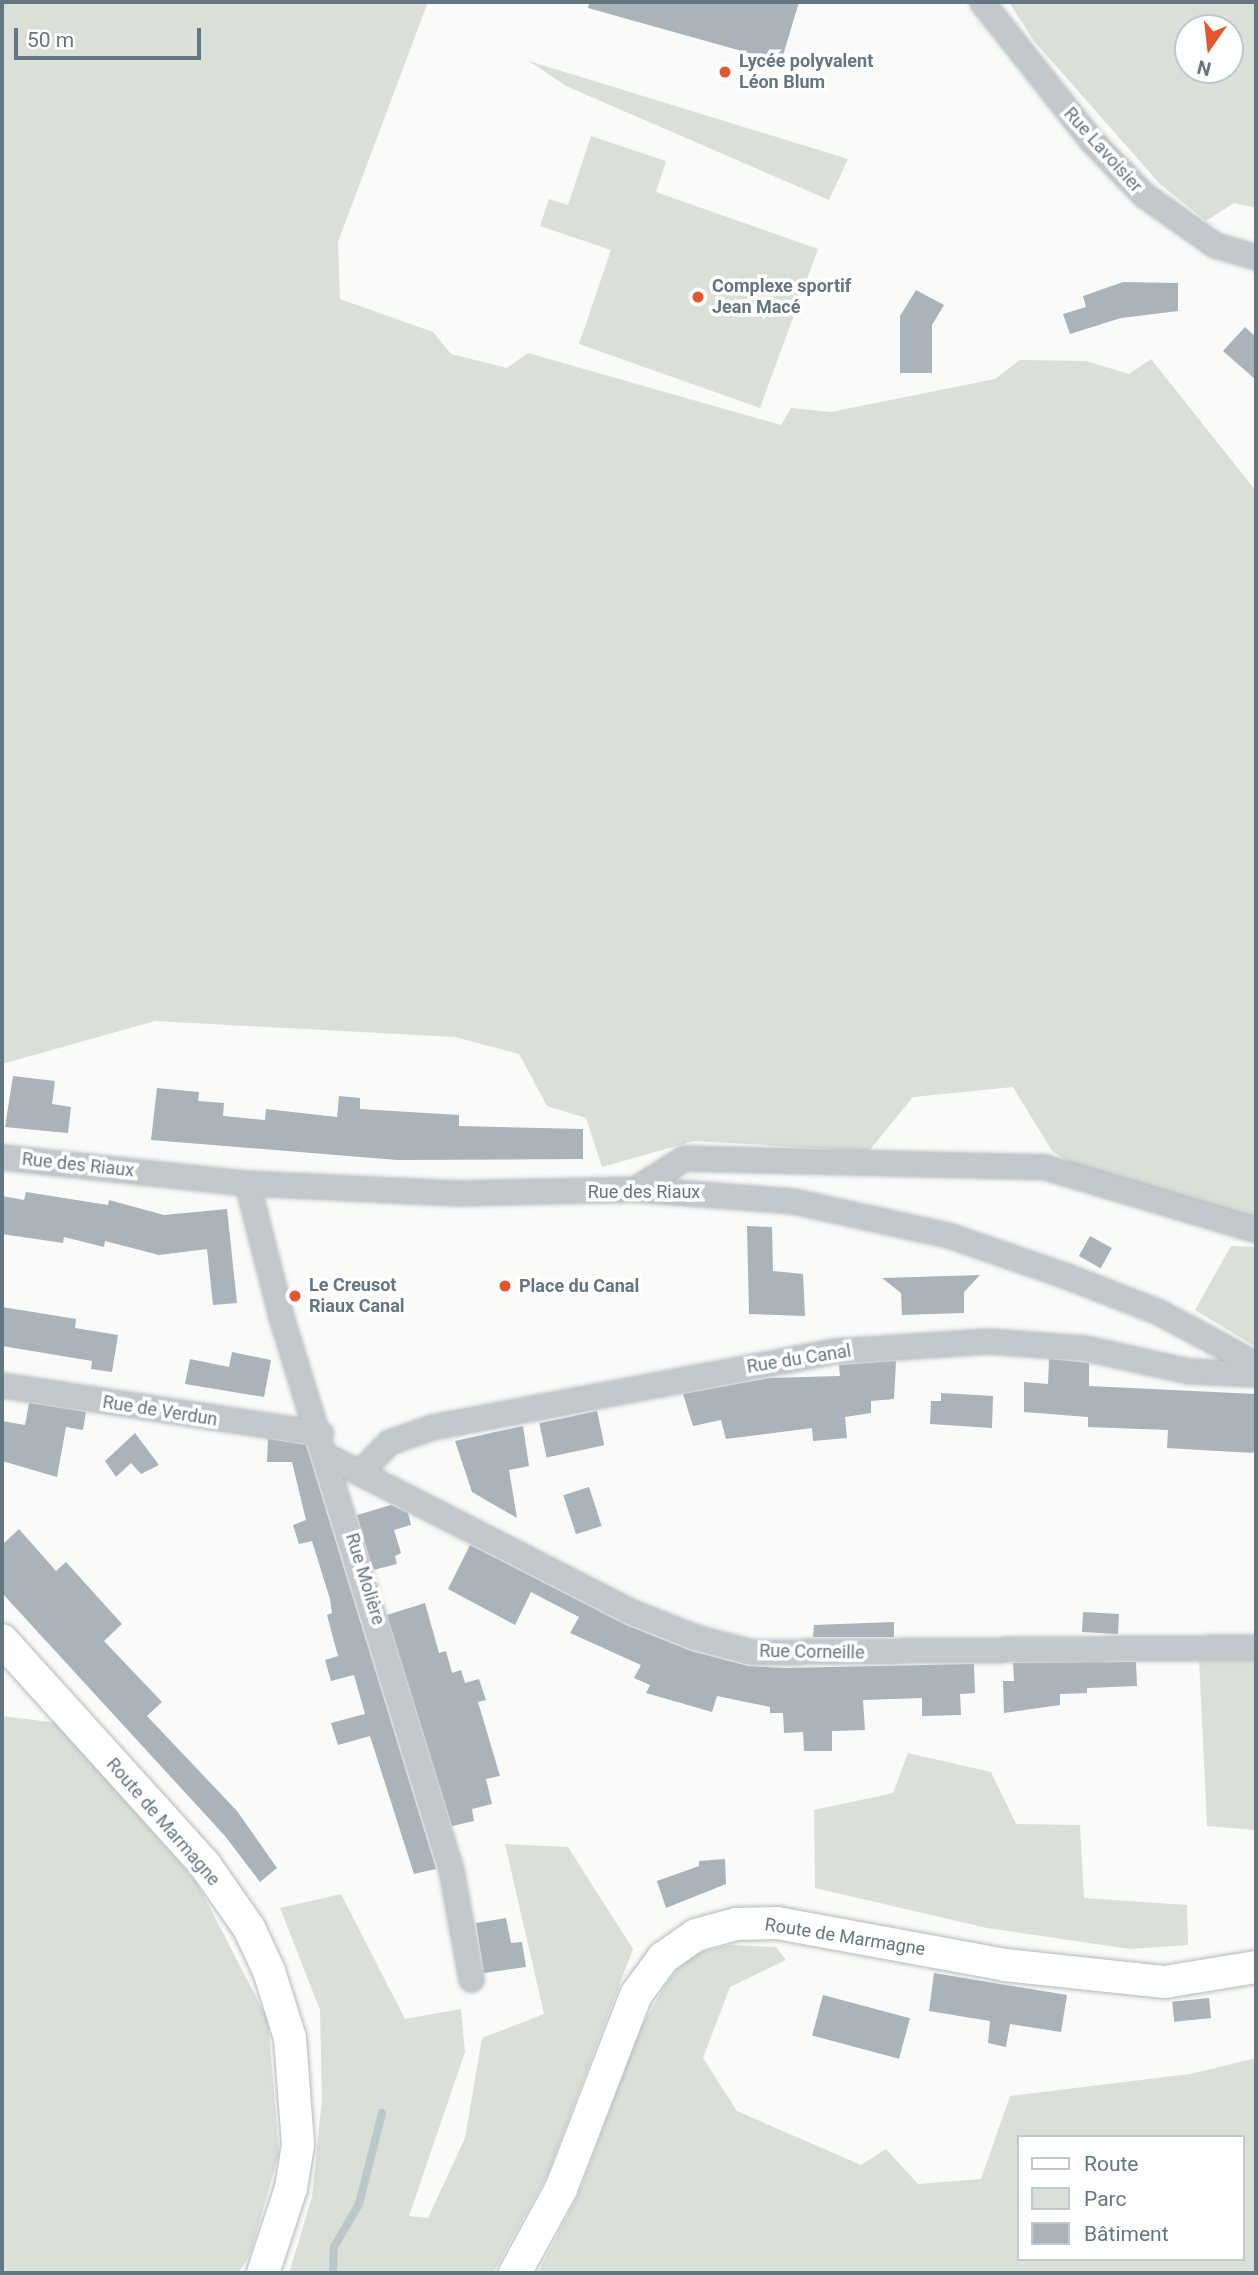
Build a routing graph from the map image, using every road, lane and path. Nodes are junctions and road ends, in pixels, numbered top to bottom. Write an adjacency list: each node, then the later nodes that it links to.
1 (982, 2): 2 (street, Rue Lavoisier)
2 (1256, 257)
3 (2, 1157): 4 (street, Rue des Riaux)
4 (247, 1183): 5 (street, Rue des Riaux); 10 (street, Rue Molière)
5 (635, 1189): 6 (street); 7 (street, Rue des Riaux)
6 (1256, 1230)
7 (1256, 1364)
8 (1256, 1374): 12 (street, Rue du Canal)
9 (2, 1385): 10 (street, Rue de Verdun)
10 (320, 1433): 11 (street, Rue Molière)
11 (327, 1456): 12 (street, Rue Corneille); 16 (street, Rue Molière)
12 (360, 1472): 14 (street, Rue Corneille)
13 (2, 1640): 17 (street, Route de Marmagne)
14 (1256, 1647)
15 (1256, 1966): 18 (street, Route de Marmagne)
16 (471, 1979)
17 (263, 2273)
18 (515, 2273)

